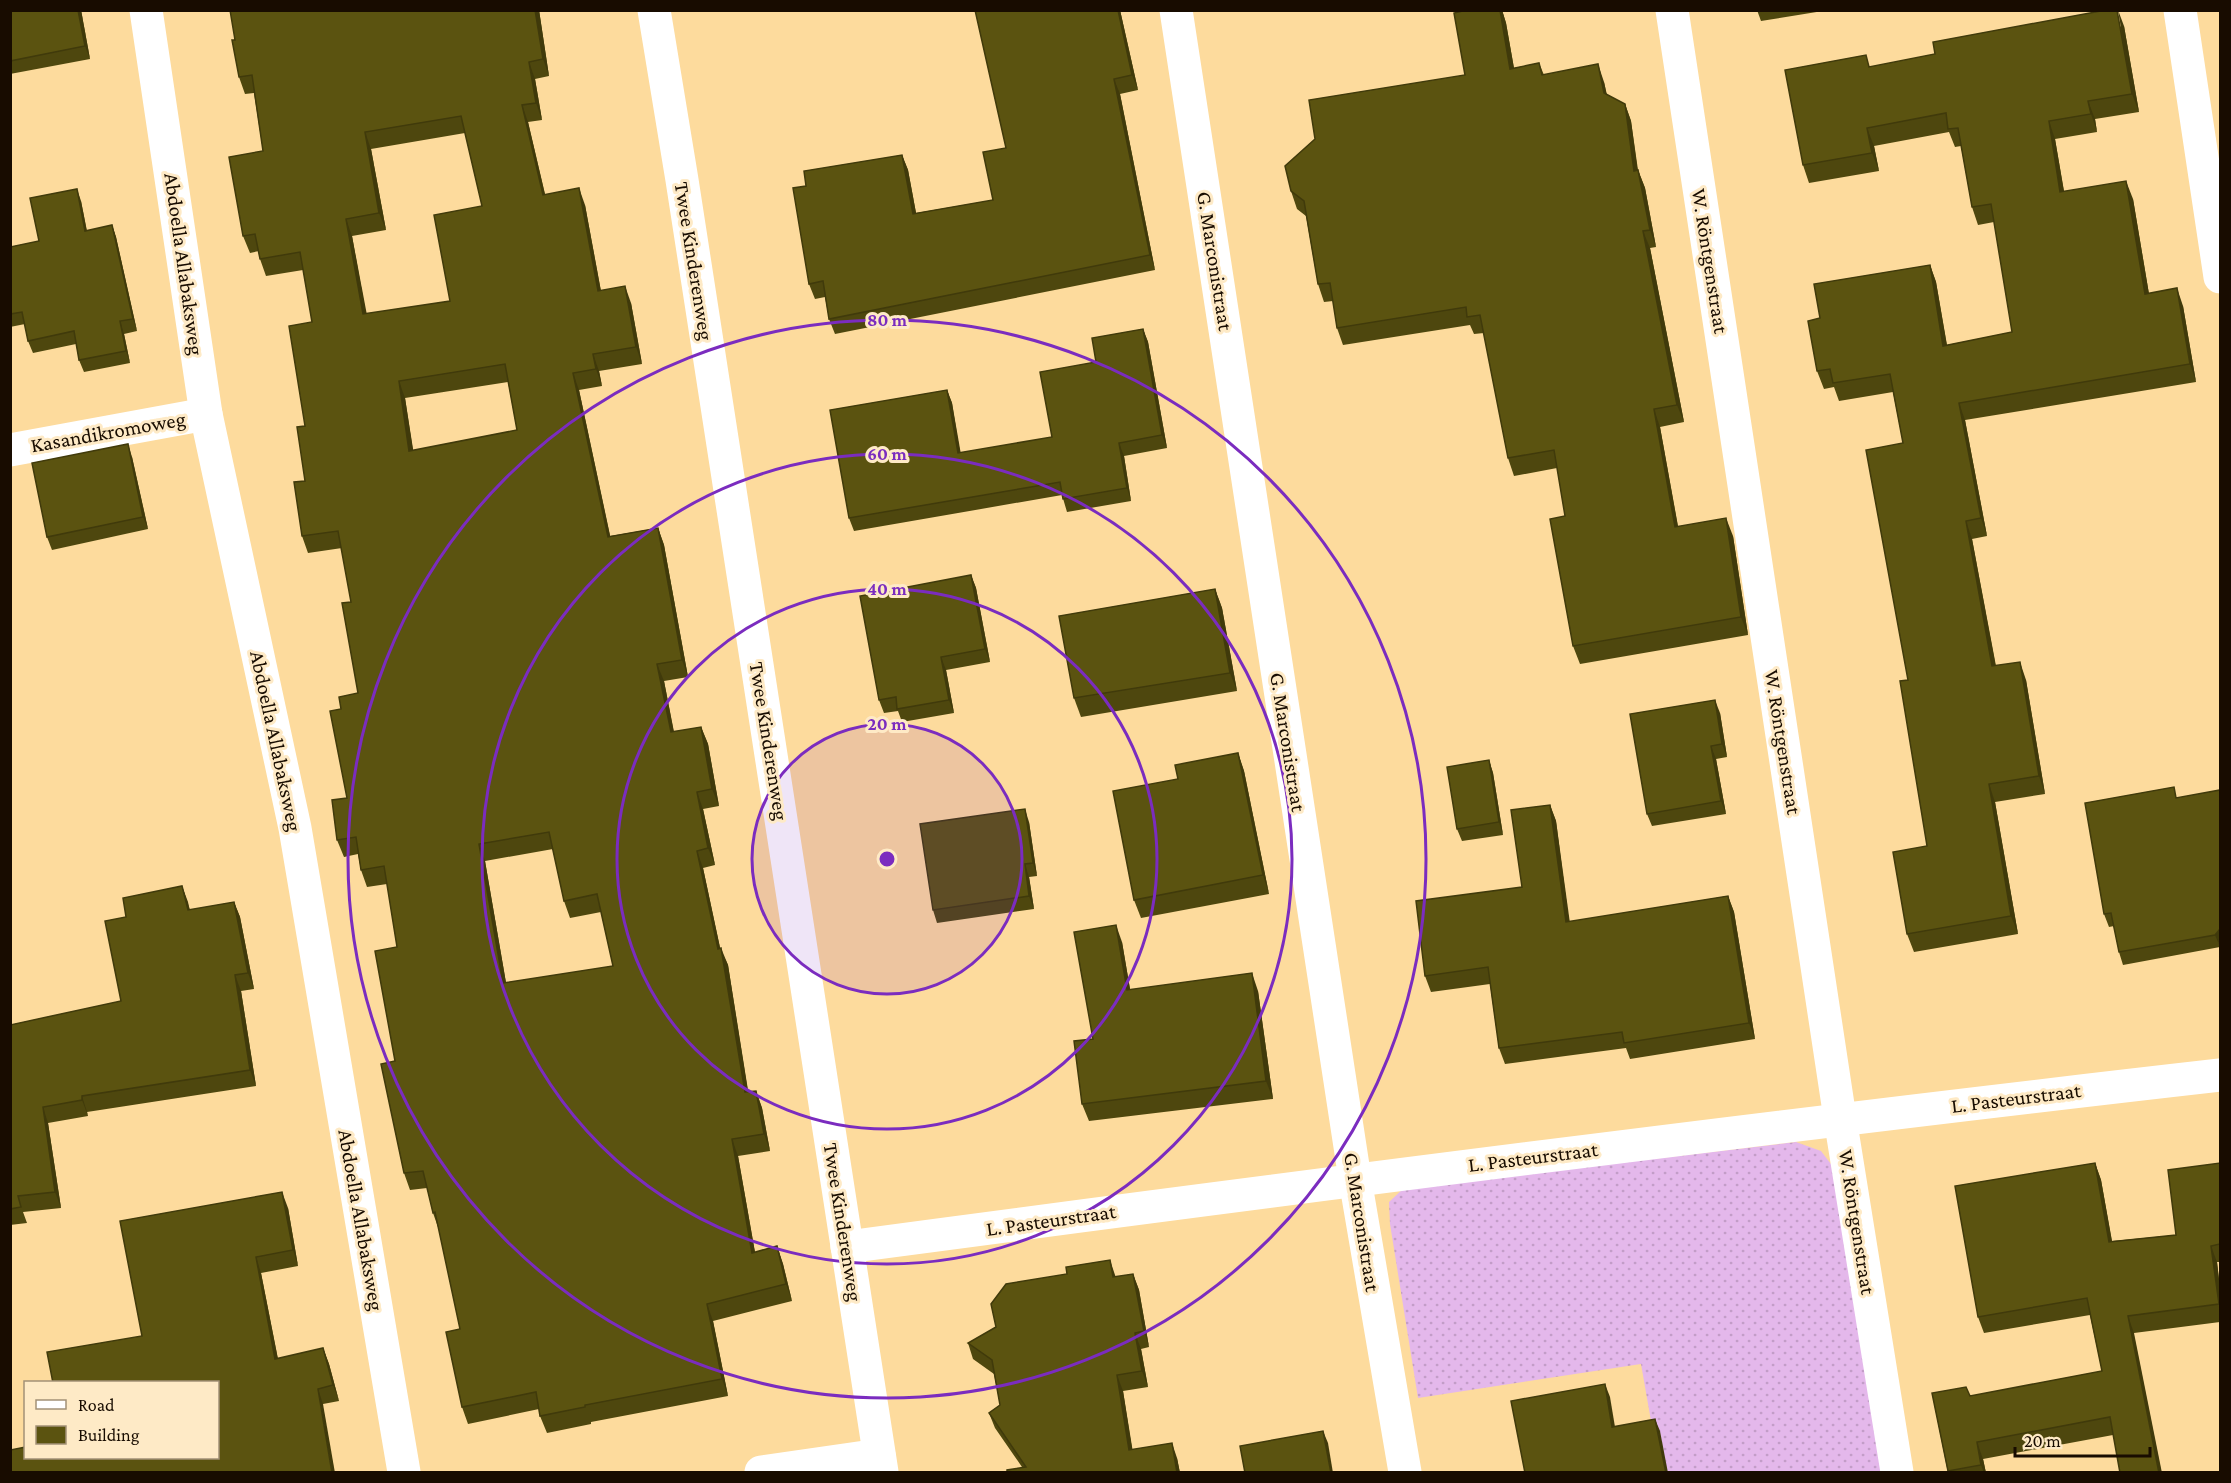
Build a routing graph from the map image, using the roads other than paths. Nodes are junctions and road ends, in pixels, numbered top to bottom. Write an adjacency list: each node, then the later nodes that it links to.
1 (146, 10): 7 (street, Abdoella Allabaksweg)
2 (654, 10): 12 (street, Twee Kinderenweg)
3 (1176, 10): 11 (street, G. Marconistraat)
4 (1671, 10): 10 (street, W. Röntgenstraat)
5 (2180, 10): 6 (street)
6 (2220, 277)
7 (206, 414): 8 (street, Kasandikromoweg); 14 (street, Abdoella Allabaksweg)
8 (10, 450)
9 (2220, 1075): 10 (street, L. Pasteurstraat)
10 (1840, 1118): 11 (street, L. Pasteurstraat); 17 (street, W. Röntgenstraat)
11 (1355, 1179): 12 (street, L. Pasteurstraat); 16 (street, G. Marconistraat)
12 (847, 1247): 13 (street, Twee Kinderenweg)
13 (880, 1464): 15 (street)
14 (404, 1473)
15 (761, 1473)
16 (1405, 1473)
17 (1897, 1473)

